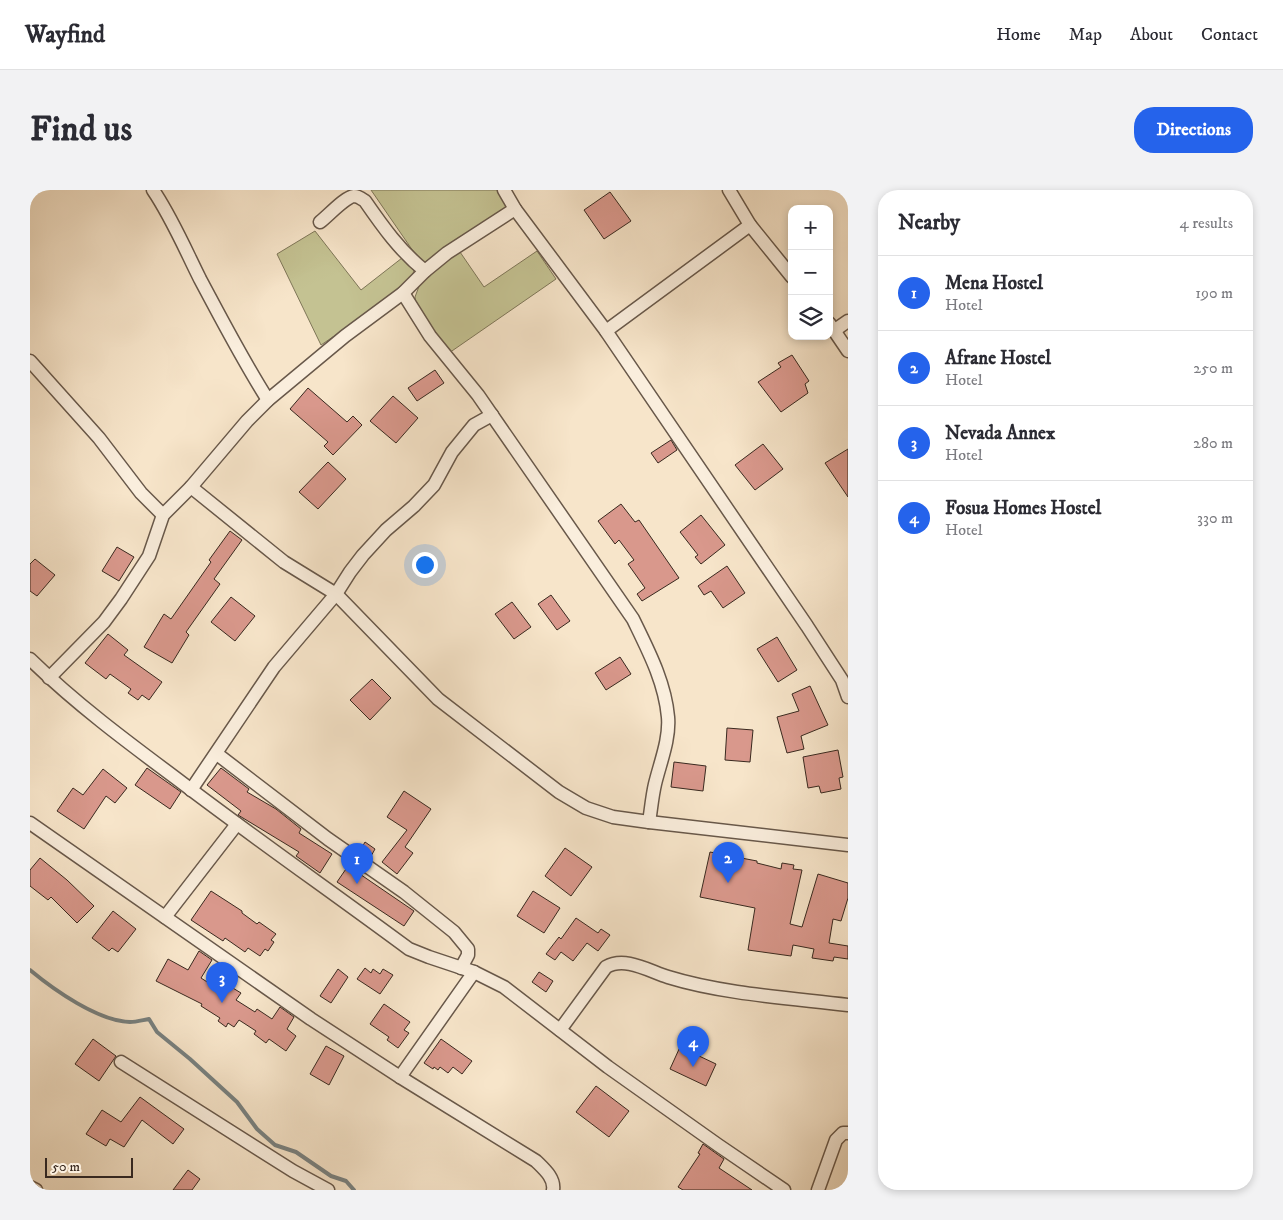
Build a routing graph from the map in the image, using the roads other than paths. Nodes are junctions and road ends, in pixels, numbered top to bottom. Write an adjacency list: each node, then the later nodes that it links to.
1 (154, 190): 16 (street)
2 (504, 190): 4 (street)
3 (729, 190): 6 (street)
4 (515, 209): 7 (street); 13 (street)
5 (320, 222): 7 (street)
6 (750, 225): 8 (street); 13 (street)
7 (424, 271): 9 (street)
8 (788, 272)
9 (403, 293): 16 (street); 17 (street)
10 (848, 321): 11 (street)
11 (833, 327)
12 (833, 328): 14 (street)
13 (606, 331): 23 (street)
14 (848, 351)
15 (30, 361): 19 (street)
16 (268, 400): 18 (street)
17 (492, 415): 20 (street); 26 (street)
18 (191, 487): 19 (street); 20 (street)
19 (163, 515): 22 (street)
20 (336, 594): 24 (street); 26 (street)
21 (30, 659): 22 (street)
22 (49, 678): 25 (street)
23 (848, 697)
24 (216, 754): 25 (street); 31 (street)
25 (191, 790): 28 (street)
26 (649, 822): 29 (street)
27 (30, 823): 30 (street)
28 (237, 824): 30 (street); 31 (street)
29 (848, 845)
30 (165, 917): 36 (street)
31 (461, 968): 32 (street)
32 (474, 972): 34 (street); 36 (street)
33 (848, 1005): 34 (street)
34 (560, 1030): 42 (street)
35 (120, 1062): 41 (street)
36 (400, 1077): 39 (street)
37 (848, 1133): 43 (street)
38 (30, 1187): 40 (street)
39 (554, 1187)
40 (36, 1190)
41 (328, 1190)
42 (784, 1190)
43 (818, 1190)

